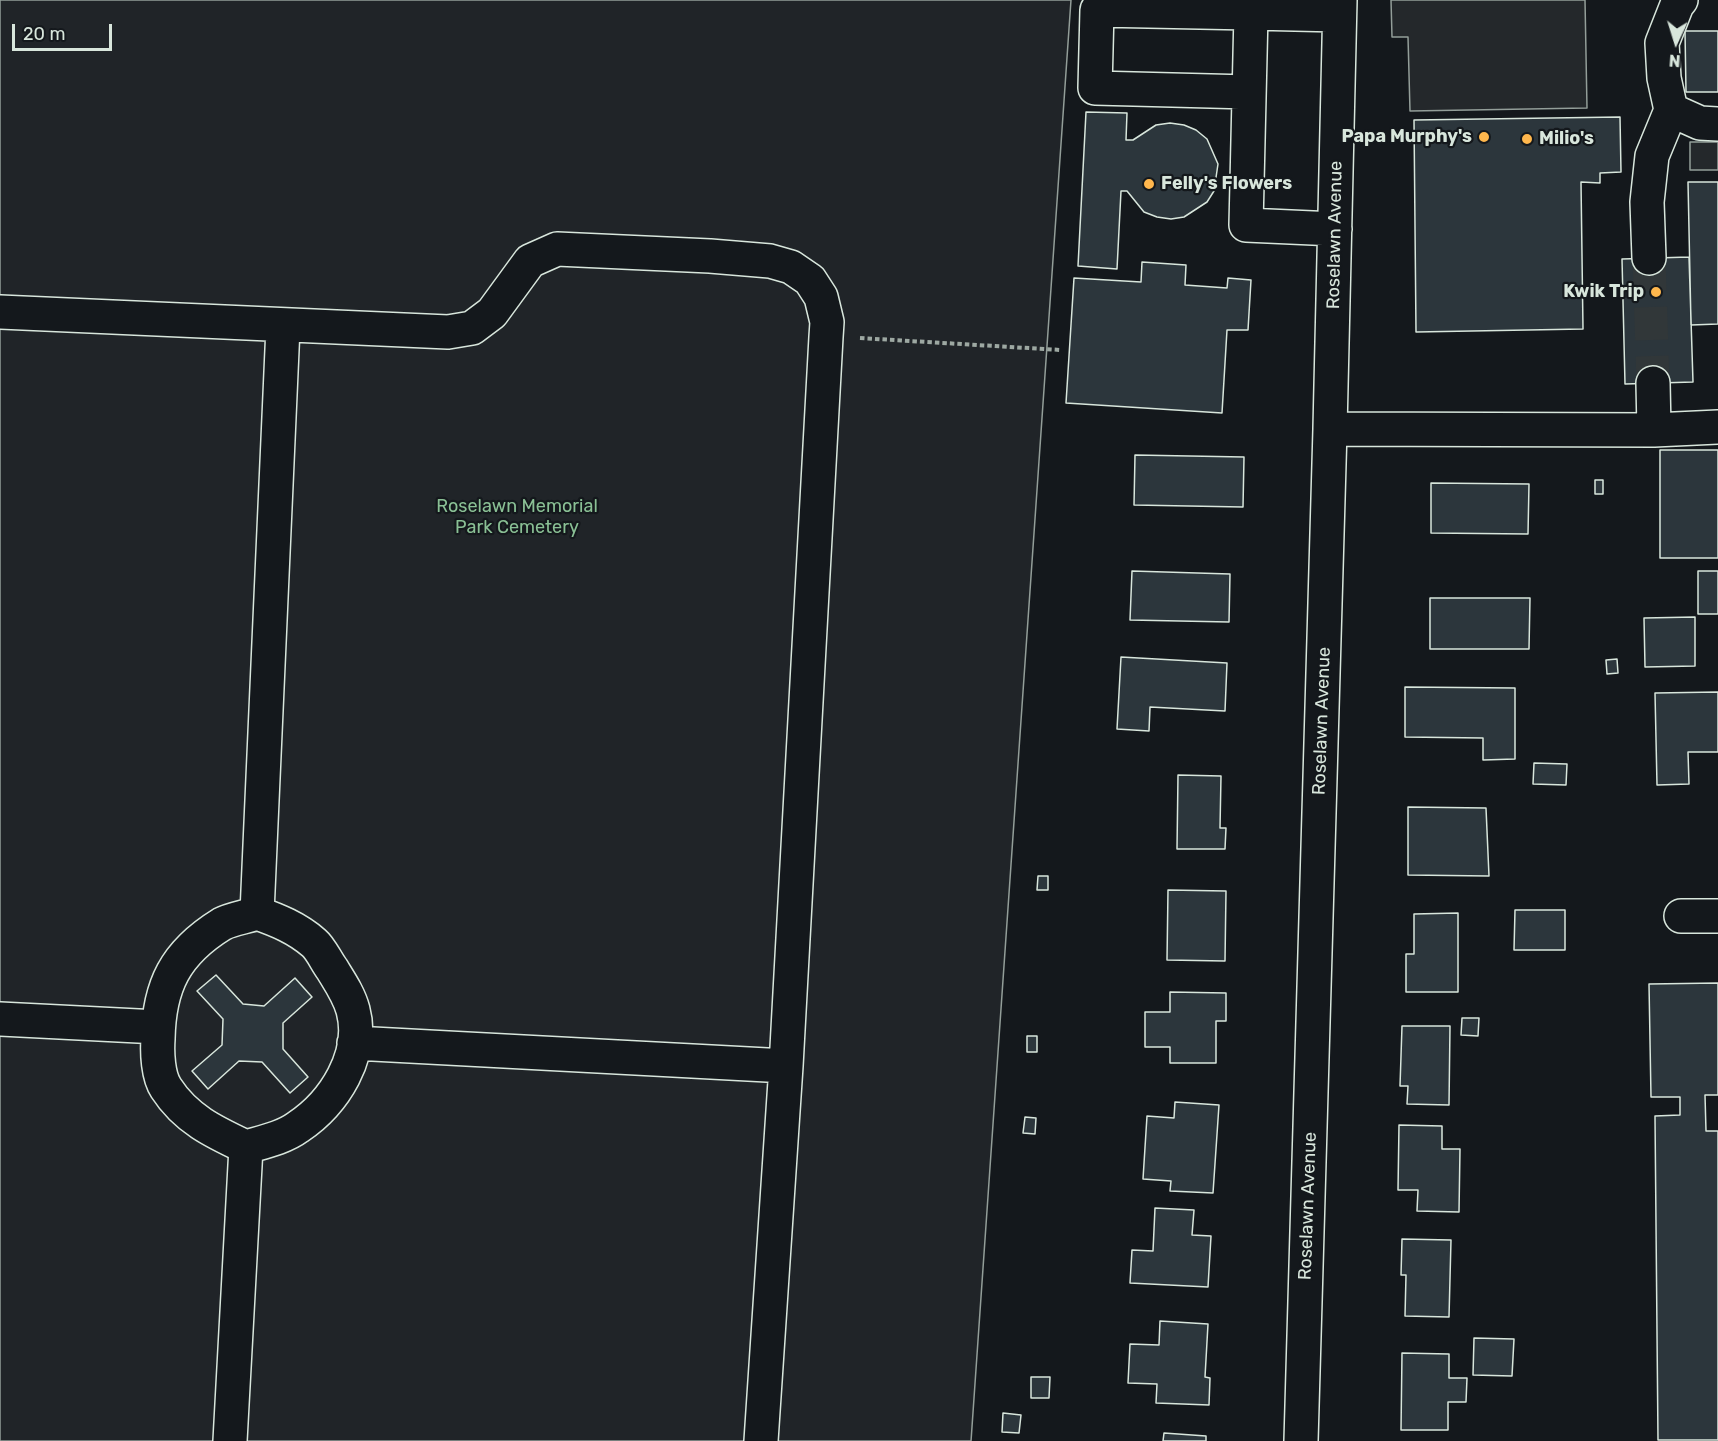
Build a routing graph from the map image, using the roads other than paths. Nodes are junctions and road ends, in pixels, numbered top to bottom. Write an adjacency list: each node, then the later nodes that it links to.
1 (1681, 0): 5 (street)
2 (1339, 8): 3 (street); 7 (street, Roselawn Avenue)
3 (1251, 13): 4 (street); 4 (street)
4 (1250, 92): 7 (street)
5 (1671, 110): 6 (street); 8 (street)
6 (1718, 124)
7 (1335, 229): 13 (street, Roselawn Avenue)
8 (1649, 258)
9 (0, 312): 10 (street)
10 (283, 327): 15 (street); 21 (street)
11 (1653, 383): 14 (street)
12 (1718, 427): 14 (street)
13 (1330, 429): 14 (street); 25 (street, Roselawn Avenue)
14 (1654, 430)
15 (257, 914): 19 (street); 20 (street)
16 (1681, 916): 17 (street)
17 (1718, 916)
18 (0, 1019): 19 (street)
19 (158, 1027): 22 (street)
20 (354, 1043): 21 (street); 22 (street)
21 (786, 1066): 24 (street)
22 (246, 1147): 23 (street)
23 (230, 1441)
24 (761, 1441)
25 (1301, 1441)

